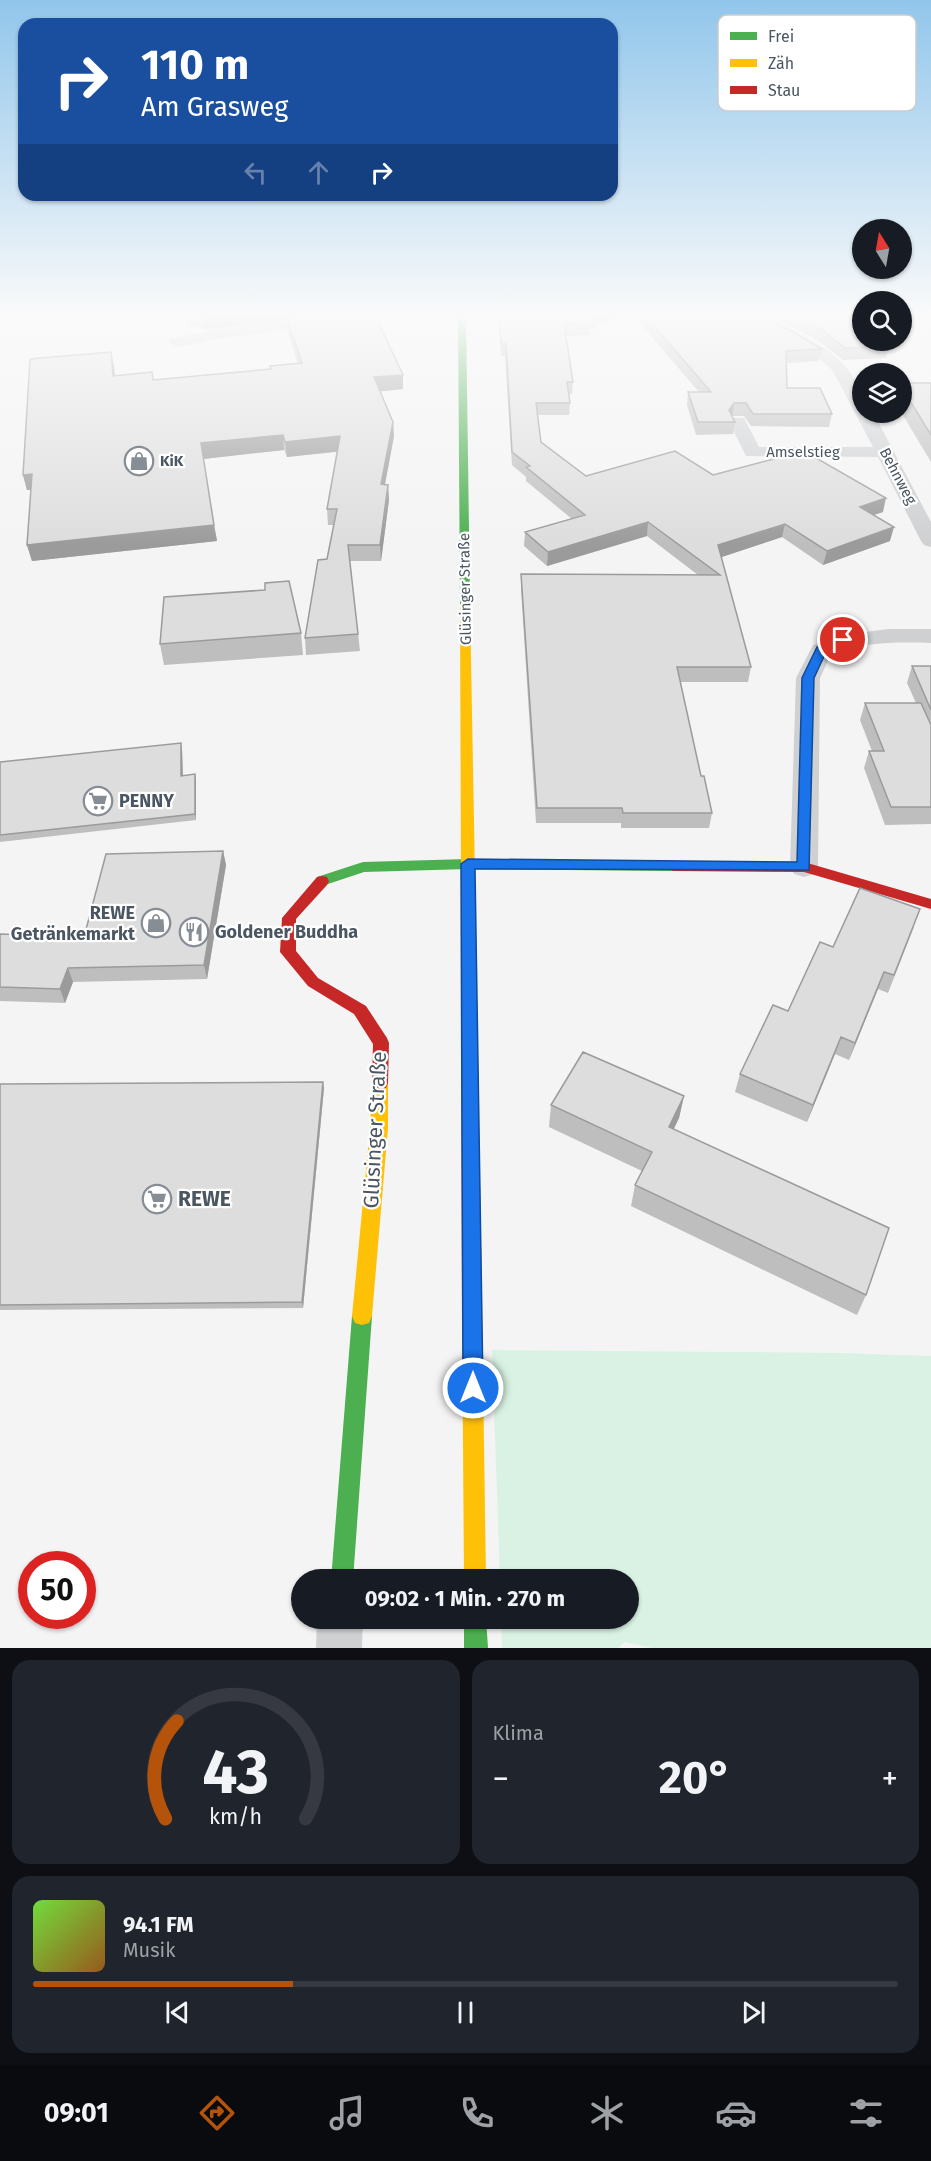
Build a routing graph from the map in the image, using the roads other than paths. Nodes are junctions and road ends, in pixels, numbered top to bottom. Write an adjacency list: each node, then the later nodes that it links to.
1 (463, 390): 7 (main road, Glüsinger Straße)
2 (738, 422): 4 (street, Amselstieg)
3 (870, 423): 4 (street, Behnweg)
4 (886, 452): 5 (street, Behnweg)
5 (931, 541)
6 (931, 636): 8 (street)
7 (468, 864): 8 (main road); 10 (main road, Glüsinger Straße); 11 (main road, Glüsinger Straße)
8 (804, 867): 9 (main road)
9 (931, 904)
10 (343, 1569)
11 (475, 1569)
12 (340, 1629): 14 (street)
13 (475, 1629): 15 (main road)
14 (339, 1648)
15 (476, 1648)

